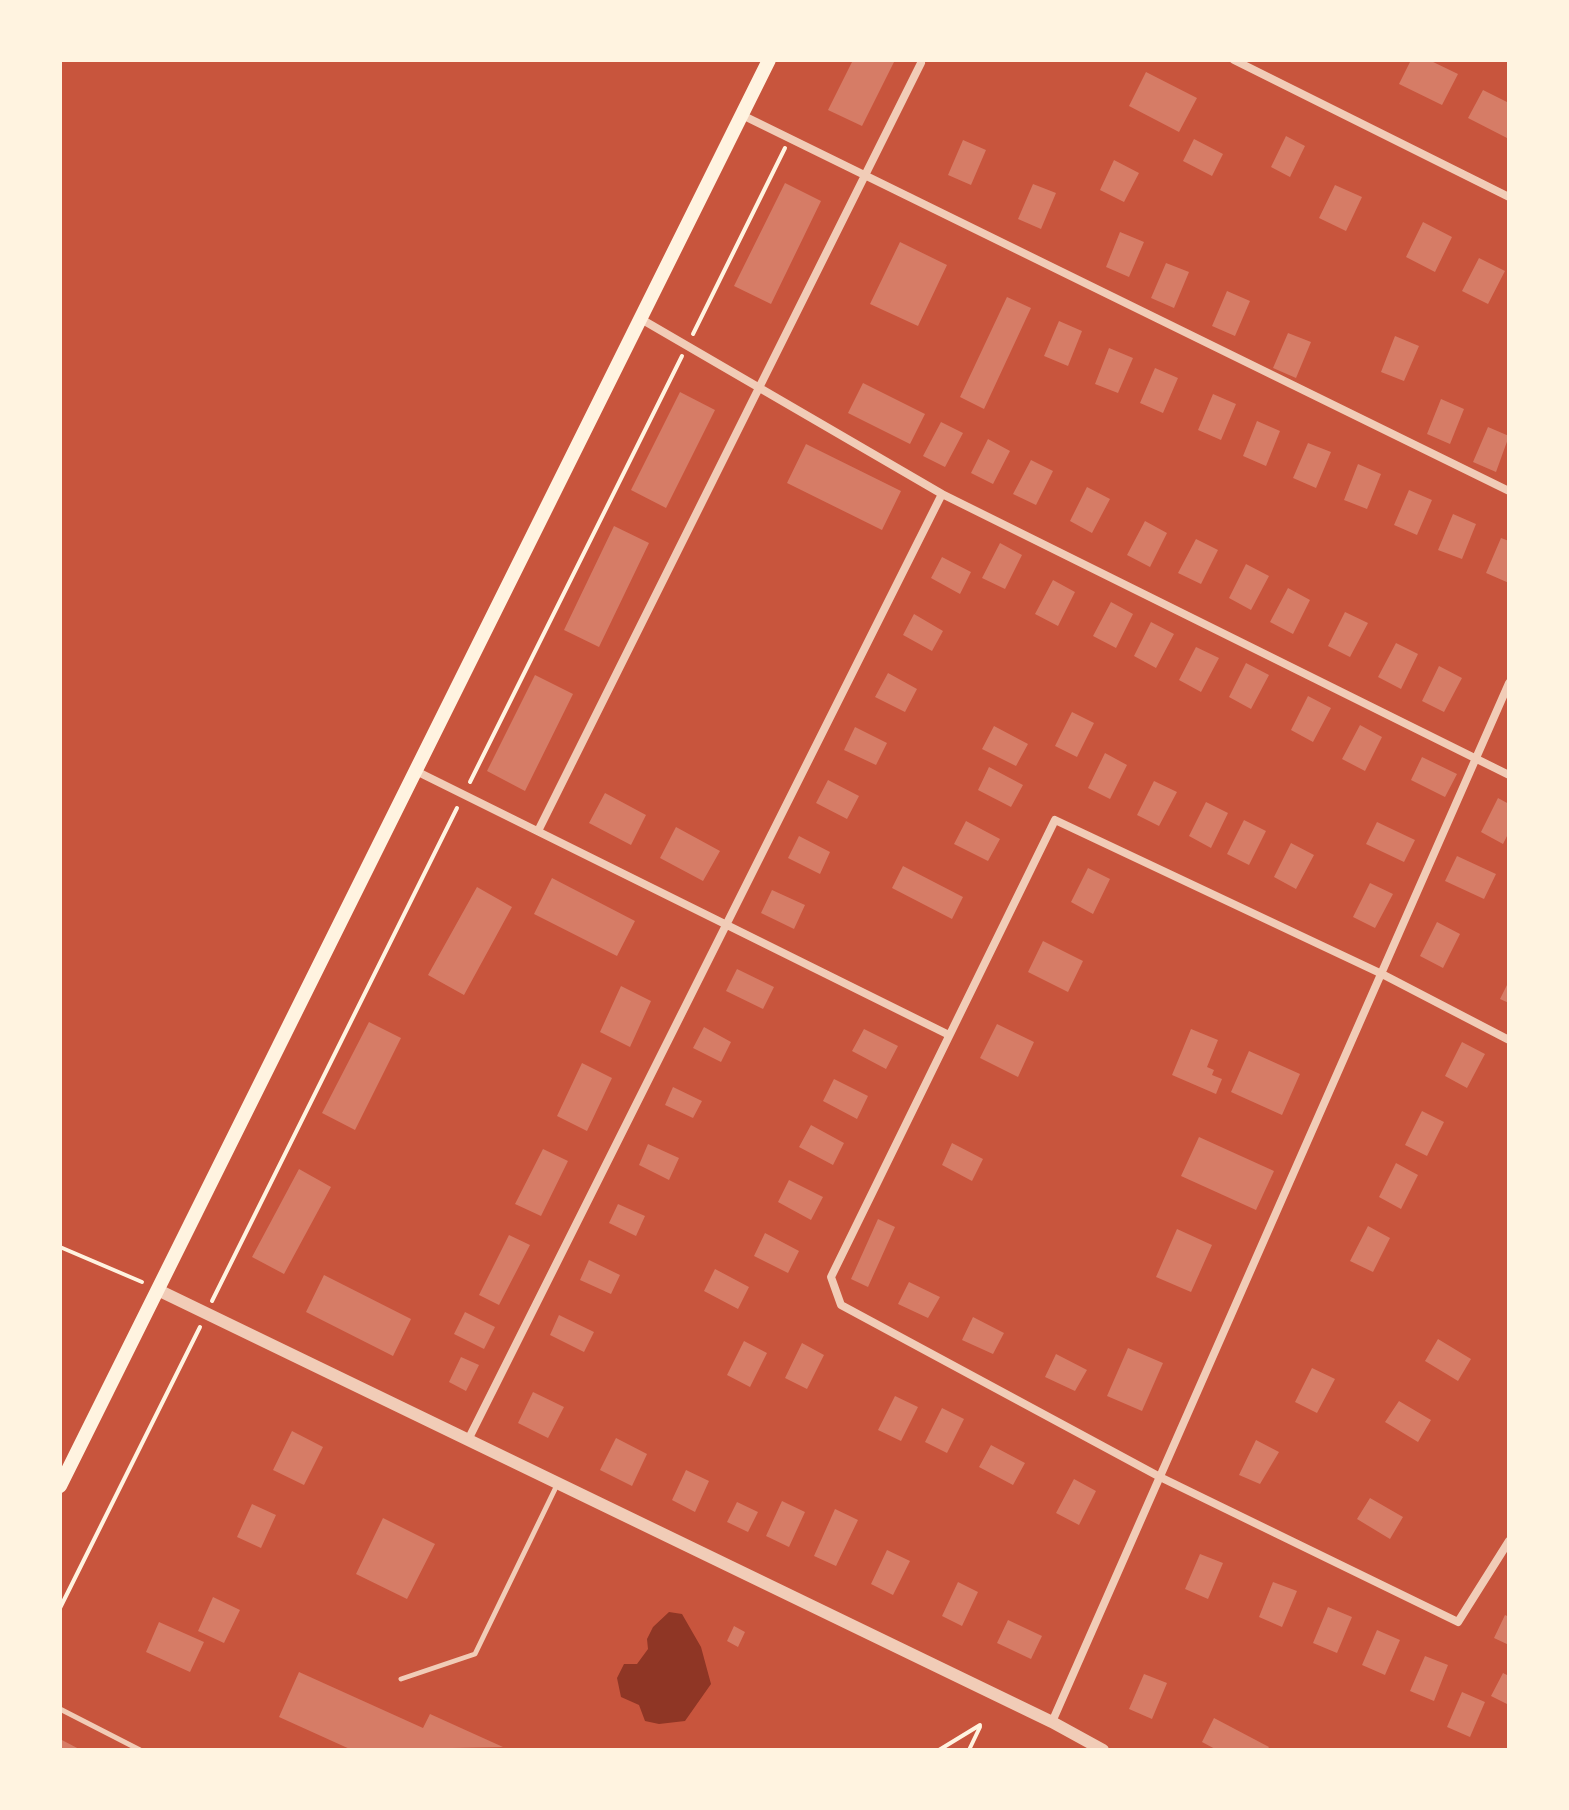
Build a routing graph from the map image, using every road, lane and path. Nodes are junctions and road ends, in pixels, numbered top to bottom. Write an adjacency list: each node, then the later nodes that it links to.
1 (769, 60): 4 (main road)
2 (1234, 60): 7 (street)
3 (921, 63): 6 (street)
4 (742, 115): 5 (street); 8 (main road)
5 (790, 138): 6 (street); 9 (path)
6 (865, 175): 10 (street); 11 (street)
7 (1509, 197)
8 (641, 319): 9 (street); 15 (main road)
9 (687, 345): 10 (street); 17 (path)
10 (759, 387): 12 (street); 18 (street)
11 (1509, 491)
12 (942, 494): 14 (street); 19 (street)
13 (1509, 683): 14 (street)
14 (1477, 760): 16 (street); 20 (street)
15 (416, 771): 17 (street); 25 (main road)
16 (1509, 775)
17 (464, 794): 18 (street); 26 (path)
18 (538, 831): 19 (street)
19 (728, 925): 21 (street); 27 (street)
20 (1382, 974): 21 (street); 22 (street); 28 (street)
21 (949, 1035): 28 (street)
22 (1509, 1040)
23 (60, 1247): 24 (path)
24 (129, 1276)
25 (158, 1290): 26 (street); 30 (main road)
26 (207, 1313): 27 (street); 32 (path)
27 (468, 1440): 29 (street)
28 (1160, 1477): 31 (street); 35 (street)
29 (558, 1484): 33 (lane); 35 (street)
30 (60, 1486)
31 (1509, 1541)
32 (60, 1608)
33 (401, 1679)
34 (60, 1709): 36 (lane)
35 (1052, 1722): 39 (street)
36 (140, 1750)
37 (939, 1750): 38 (path)
38 (969, 1750)
39 (1103, 1750)

